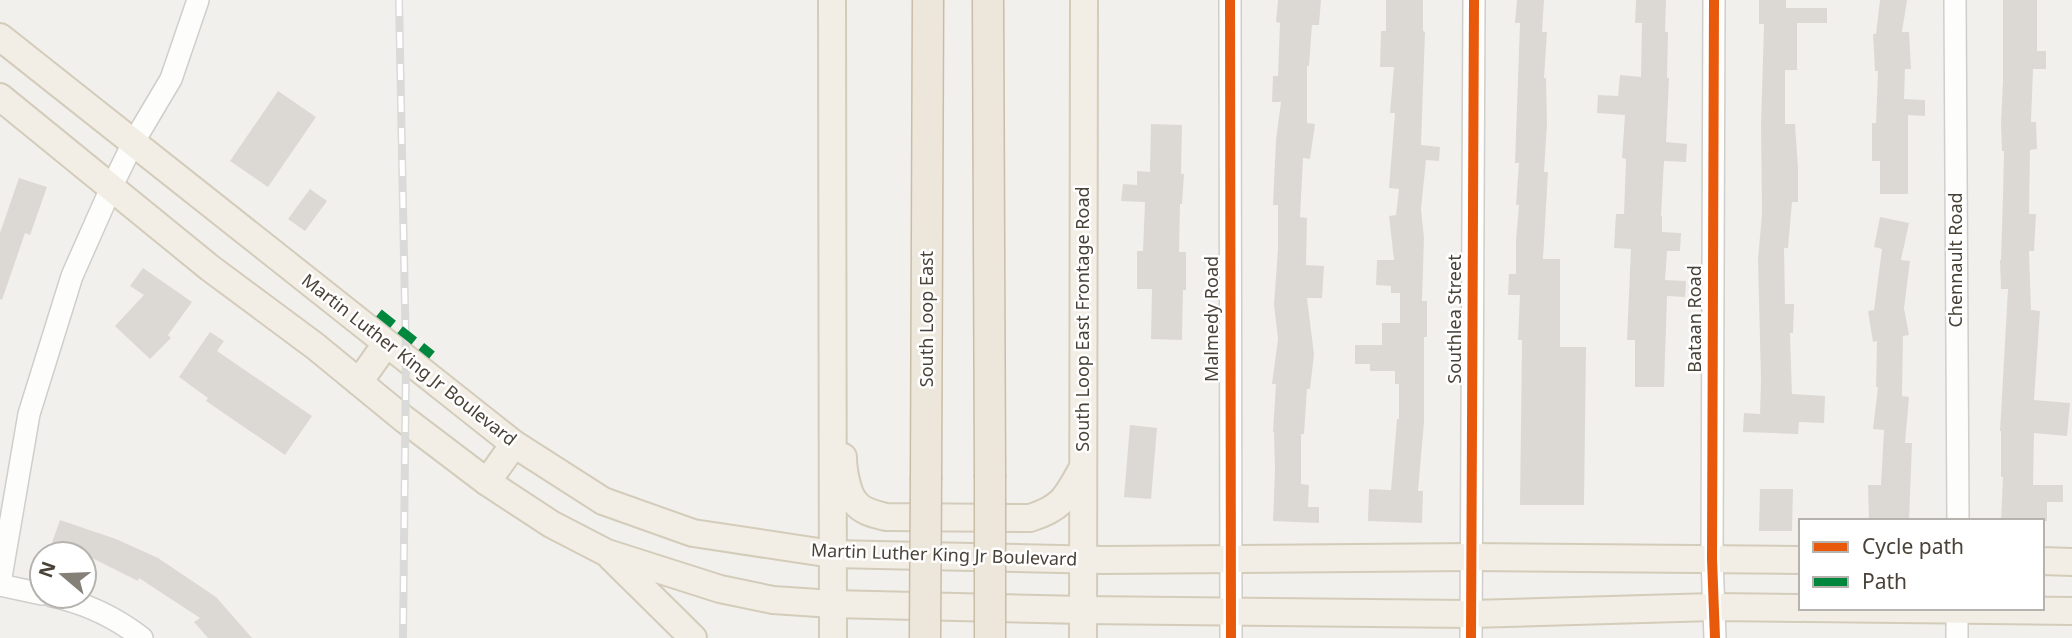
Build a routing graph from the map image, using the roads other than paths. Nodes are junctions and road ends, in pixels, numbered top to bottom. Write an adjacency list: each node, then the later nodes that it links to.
1 (198, 0): 12 (street)
2 (832, 0): 14 (main road)
3 (928, 0): 44 (highway, South Loop East, bridge)
4 (988, 0): 45 (highway, bridge)
5 (1084, 0): 18 (main road, South Loop East Frontage Road)
6 (1230, 0): 26 (street, Malmedy Road)
7 (1474, 0): 23 (street, Southlea Street)
8 (1714, 0): 24 (street, Bataan Road)
9 (1955, 0): 20 (street, Chennault Road)
10 (0, 37): 12 (main road, Martin Luther King Jr Boulevard)
11 (0, 97): 13 (main road)
12 (133, 143): 13 (street); 15 (main road, Martin Luther King Jr Boulevard)
13 (111, 188): 16 (main road); 30 (street)
14 (832, 268): 18 (main road); 22 (main road)
15 (386, 344): 16 (main road); 17 (main road, Martin Luther King Jr Boulevard)
16 (359, 382): 19 (main road)
17 (514, 444): 19 (main road); 22 (main road, Martin Luther King Jr Boulevard)
18 (1083, 468): 25 (main road, South Loop East Frontage Road)
19 (487, 482): 21 (main road)
20 (1958, 519)
21 (607, 553): 32 (main road); 42 (main road)
22 (832, 554): 25 (main road, Martin Luther King Jr Boulevard); 32 (main road)
23 (1472, 557): 24 (main road, Martin Luther King Jr Boulevard); 26 (main road, Martin Luther King Jr Boulevard); 40 (street, Southlea Street)
24 (1712, 559): 27 (main road, Martin Luther King Jr Boulevard); 33 (street, Bataan Road)
25 (1083, 560): 26 (main road, Martin Luther King Jr Boulevard); 36 (main road, South Loop East Frontage Road)
26 (1230, 560): 38 (street, Malmedy Road)
27 (1799, 560)
28 (2044, 561): 29 (main road)
29 (2072, 562)
30 (0, 584): 31 (street)
31 (28, 591)
32 (833, 604): 36 (main road); 43 (main road)
33 (1713, 607): 34 (main road); 40 (main road); 48 (street, Bataan Road)
34 (1799, 608)
35 (96, 610): 41 (street)
36 (1083, 610): 38 (main road); 46 (main road, South Loop East Frontage Road)
37 (1956, 610): 39 (main road); 49 (street)
38 (1231, 611): 40 (main road); 47 (street, Malmedy Road)
39 (2072, 611)
40 (1471, 626)
41 (142, 638)
42 (693, 638)
43 (833, 638)
44 (925, 638)
45 (990, 638)
46 (1083, 638)
47 (1231, 638)
48 (1715, 638)
49 (1957, 638)

